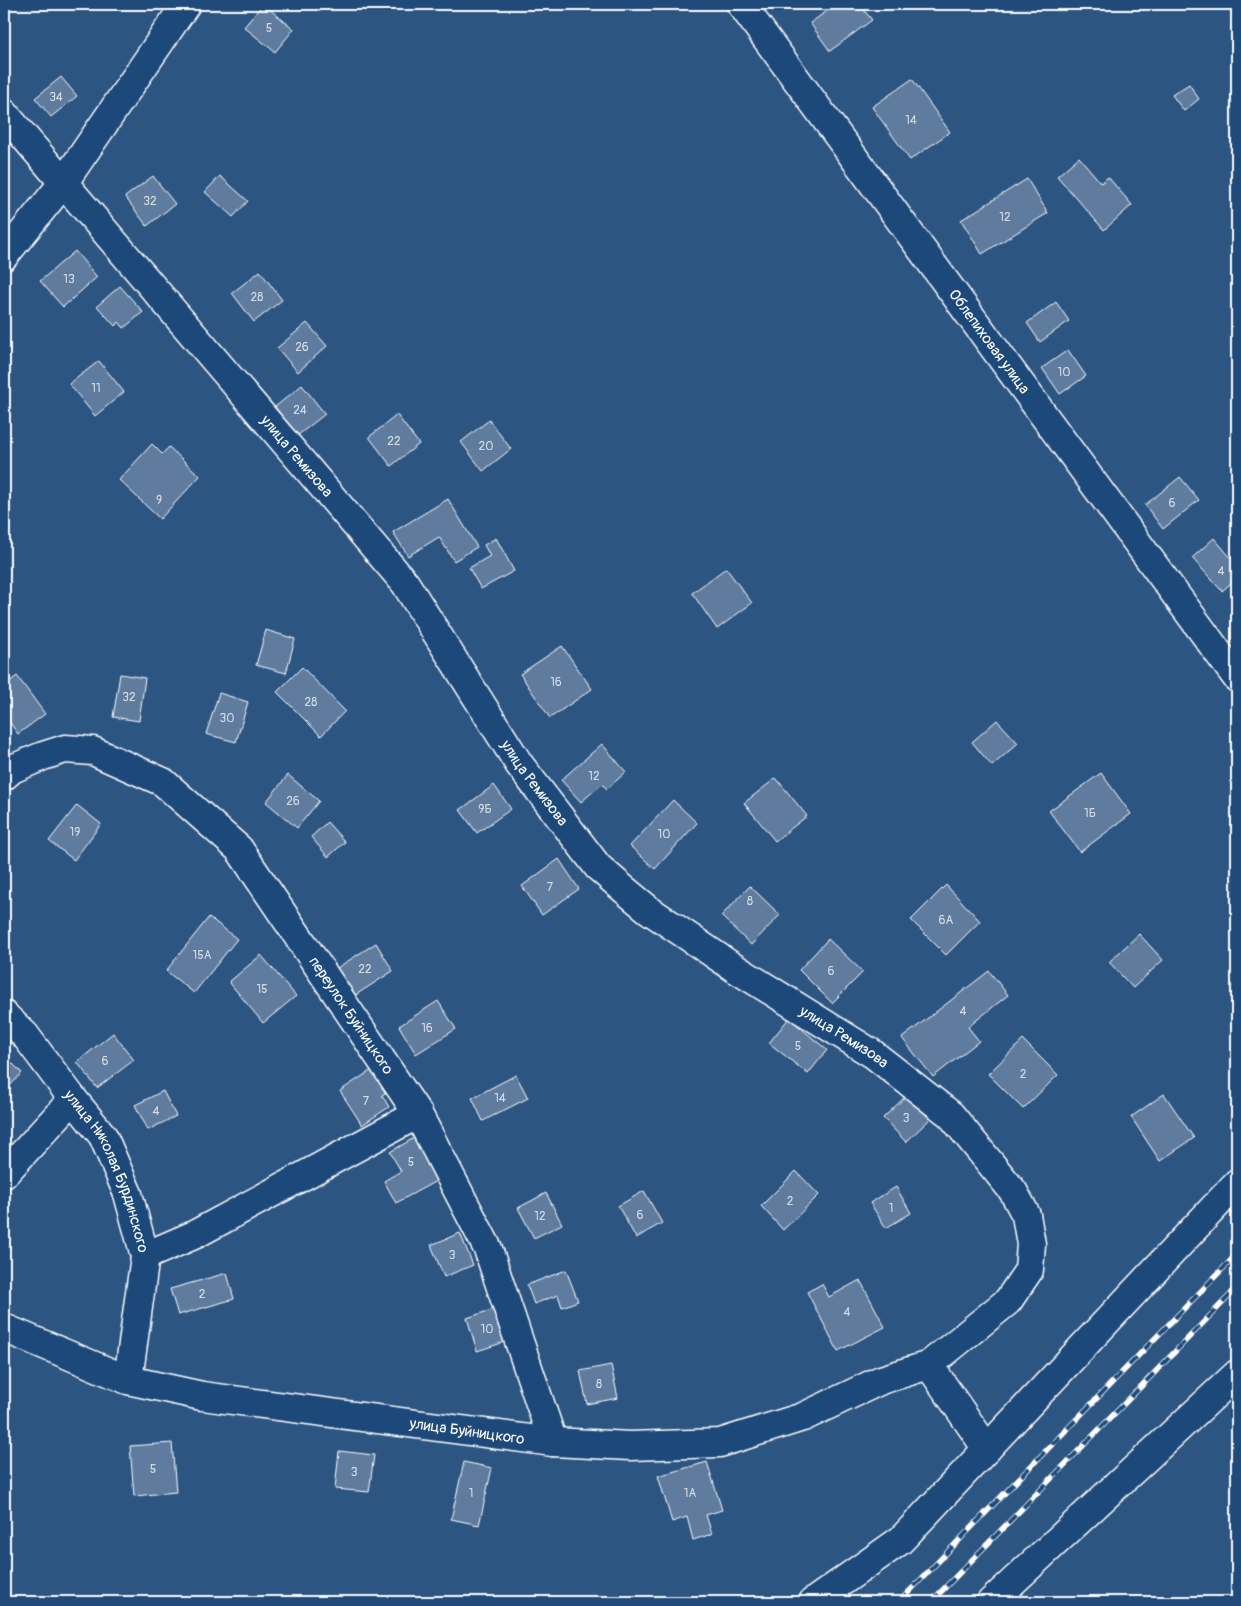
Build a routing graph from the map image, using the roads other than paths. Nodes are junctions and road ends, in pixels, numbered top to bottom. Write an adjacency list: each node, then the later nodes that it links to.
1 (186, 4): 4 (street)
2 (742, 4): 6 (street, Облепиховая улица)
3 (4, 113): 4 (street, улица Ремизова)
4 (64, 182): 5 (street); 15 (street, улица Ремизова)
5 (4, 256)
6 (1237, 678)
7 (4, 776): 10 (street, переулок Буйницкого)
8 (4, 1015): 9 (street, улица Николая Бурдинского)
9 (73, 1099): 11 (street); 13 (street, улица Николая Бурдинского)
10 (418, 1114): 13 (street); 18 (street, переулок Буйницкого)
11 (4, 1174)
12 (1237, 1183): 19 (street)
13 (145, 1256): 17 (street, улица Николая Бурдинского)
14 (4, 1328): 17 (street, улица Буйницкого)
15 (929, 1365): 18 (street, улица Буйницкого); 19 (street)
16 (1237, 1374): 21 (street)
17 (128, 1380): 18 (street, улица Буйницкого)
18 (553, 1442)
19 (987, 1449): 20 (street)
20 (813, 1602)
21 (991, 1602)

